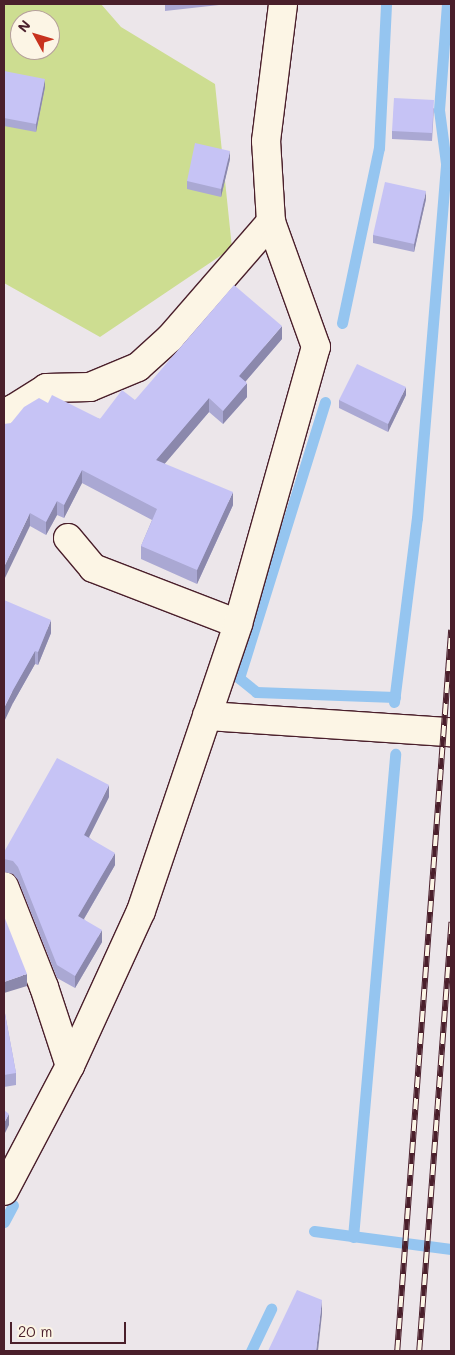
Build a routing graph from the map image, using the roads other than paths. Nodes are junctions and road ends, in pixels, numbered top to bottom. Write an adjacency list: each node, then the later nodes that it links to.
1 (283, 4): 2 (street)
2 (270, 222): 3 (street); 5 (street)
3 (4, 422)
4 (68, 538): 5 (street)
5 (238, 624): 6 (street)
6 (207, 716): 7 (street); 9 (street)
7 (451, 732)
8 (4, 886): 9 (street)
9 (70, 1066): 10 (street)
10 (4, 1191)

